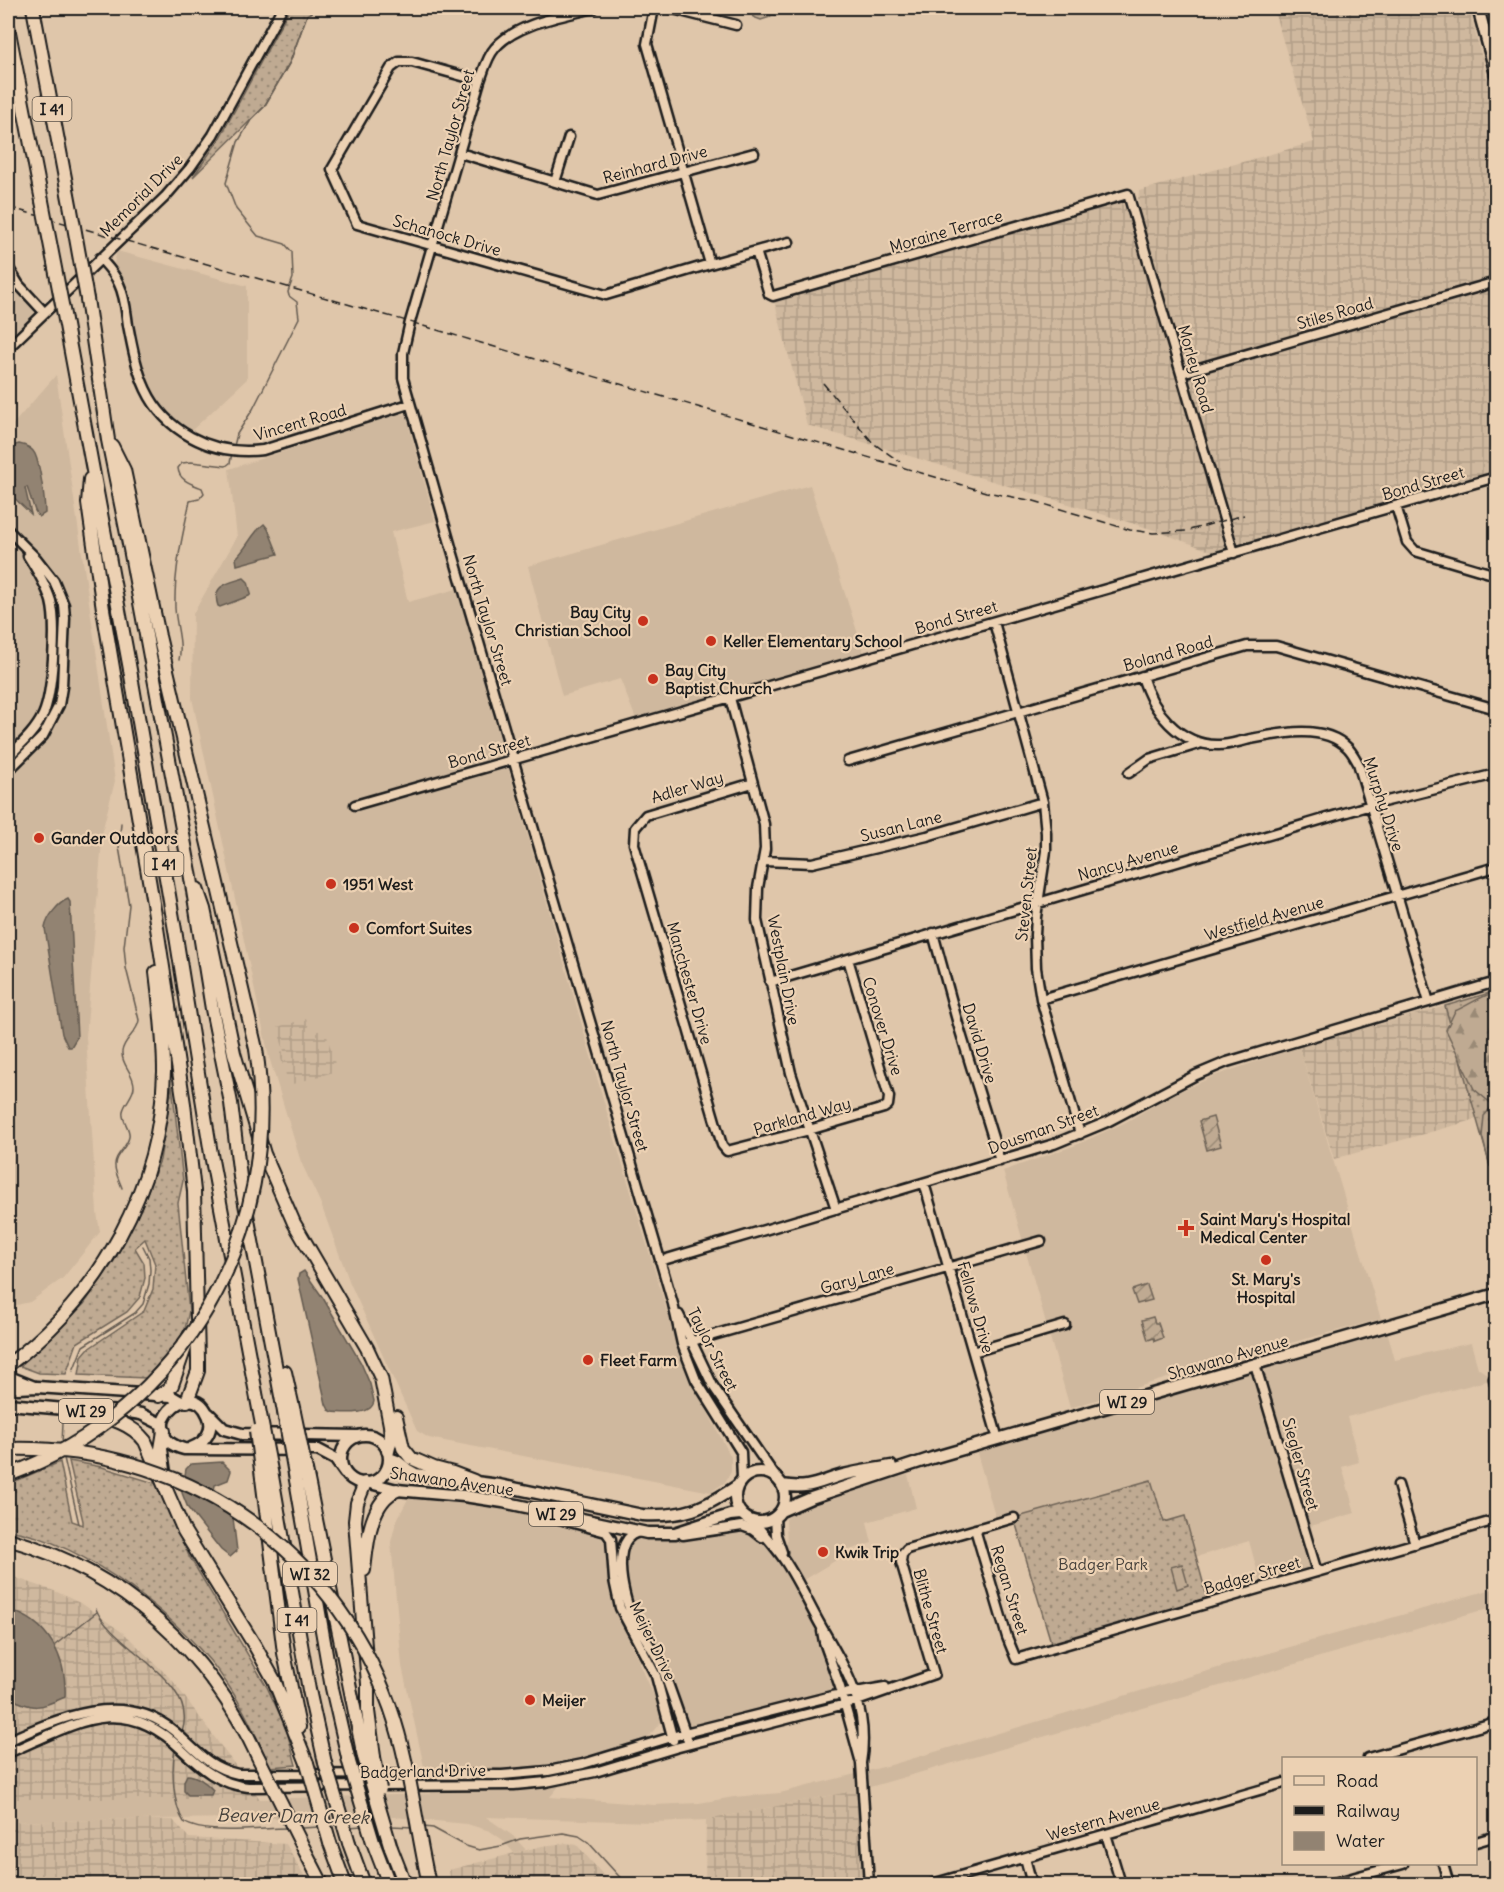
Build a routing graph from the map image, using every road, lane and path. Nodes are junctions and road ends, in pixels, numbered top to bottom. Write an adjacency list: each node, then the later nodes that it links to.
1 (33, 8): 28 (highway, I 41, bridge)
2 (282, 8): 20 (street, Memorial Drive)
3 (594, 8): 10 (street, North Taylor Street)
4 (654, 8): 14 (street)
5 (669, 8): 7 (street)
6 (1478, 8): 9 (main road)
7 (736, 25)
8 (8, 27): 29 (highway, I 41, bridge)
9 (1497, 75)
10 (480, 81): 12 (street, North Taylor Street); 18 (street, Schanock Drive)
11 (569, 136): 15 (street)
12 (460, 153): 15 (street, Reinhard Drive); 18 (street, North Taylor Street)
13 (754, 153): 14 (street, Reinhard Drive)
14 (684, 172): 15 (street, Reinhard Drive); 21 (street)
15 (555, 182)
16 (1128, 194): 19 (street, Moraine Terrace); 26 (street, Morley Road)
17 (789, 242): 19 (street, Schanock Drive)
18 (433, 247): 21 (street, Schanock Drive); 27 (street, North Taylor Street)
19 (756, 251): 21 (street, Schanock Drive)
20 (100, 258): 24 (street, Memorial Drive); 27 (street, Vincent Road)
21 (710, 264)
22 (8, 267): 24 (street)
23 (1497, 282): 26 (street, Stiles Road)
24 (44, 312): 25 (street, Memorial Drive)
25 (8, 348)
26 (1182, 373): 34 (street, Morley Road)
27 (409, 404): 43 (street, North Taylor Street)
28 (108, 440): 55 (highway, I 41); 103 (highway, bridge)
29 (91, 461): 56 (highway); 104 (highway, I 41, bridge)
30 (1497, 477): 31 (street, Bond Street)
31 (1396, 506): 34 (street, Bond Street); 35 (street)
32 (8, 530): 33 (street)
33 (21, 546): 42 (street); 45 (street)
34 (1234, 553): 36 (street, Bond Street)
35 (1497, 575)
36 (994, 622): 38 (street, Bond Street); 40 (street, Steven Street)
37 (1142, 676): 39 (street, Boland Road); 40 (street, Boland Road); 41 (street, Murphy Drive)
38 (730, 698): 43 (street, Bond Street); 48 (street, Westplain Drive)
39 (1497, 709)
40 (1019, 712): 44 (street, Boland Road); 49 (street, Steven Street)
41 (1202, 743): 46 (street); 51 (street, Murphy Drive)
42 (8, 757)
43 (514, 760): 50 (street, Bond Street); 73 (street, North Taylor Street)
44 (848, 761)
45 (8, 771)
46 (1129, 773)
47 (1497, 774): 51 (street, Nancy Avenue)
48 (753, 783): 52 (street, Adler Way); 53 (street, Westplain Drive)
49 (1043, 802): 53 (street, Susan Lane); 58 (street, Steven Street)
50 (355, 805)
51 (1371, 805): 57 (street, Murphy Drive); 58 (street, Nancy Avenue)
52 (635, 828): 68 (street, Manchester Drive)
53 (764, 861): 61 (street, Westplain Drive)
54 (1497, 867): 57 (street, Westfield Avenue)
55 (190, 872): 85 (highway); 105 (highway, I 41, bridge)
56 (152, 894): 76 (highway); 82 (highway)
57 (1398, 895): 63 (street, Westfield Avenue); 64 (street, Murphy Drive)
58 (1039, 902): 59 (street, Nancy Avenue); 63 (street, Steven Street)
59 (933, 933): 60 (street, Nancy Avenue); 69 (street, David Drive)
60 (848, 959): 61 (street, Nancy Avenue); 65 (street, Conover Drive)
61 (770, 982): 66 (street, Westplain Drive)
62 (1497, 982): 64 (street, Dousman Street)
63 (1041, 999): 67 (street, Steven Street)
64 (1429, 1002): 67 (street, Dousman Street)
65 (889, 1102): 66 (street, Parkland Way)
66 (810, 1130): 68 (street, Parkland Way); 71 (street, Westplain Drive)
67 (1080, 1134): 69 (street, Dousman Street)
68 (722, 1145)
69 (1000, 1161): 70 (street, Dousman Street)
70 (924, 1183): 71 (street, Dousman Street); 74 (street, Fellows Drive)
71 (836, 1209): 73 (street, Dousman Street)
72 (1041, 1241): 74 (street, Gary Lane)
73 (660, 1261): 77 (street, North Taylor Street)
74 (949, 1268): 79 (street, Gary Lane); 81 (street, Fellows Drive)
75 (1497, 1294): 83 (main road, Shawano Avenue / WI 29)
76 (196, 1302): 90 (highway); 91 (highway)
77 (673, 1304): 79 (street, Taylor Street); 80 (street, Taylor Street)
78 (1065, 1325): 81 (street)
79 (692, 1341): 80 (street, Gary Lane); 107 (street, Taylor Street)
80 (682, 1344): 109 (street, Taylor Street)
81 (973, 1352): 97 (street, Fellows Drive)
82 (8, 1365)
83 (1255, 1365): 97 (main road, Shawano Avenue / WI 29); 125 (street, Siegler Street)
84 (8, 1372): 88 (street)
85 (381, 1377): 100 (highway); 106 (highway)
86 (1495, 1379): 89 (street)
87 (8, 1385): 88 (main road, WI 29)
88 (38, 1387): 90 (main road, WI 29)
89 (1497, 1388)
90 (159, 1396): 91 (main road, WI 29)
91 (184, 1401): 94 (main road); 95 (main road)
92 (8, 1404): 93 (main road, WI 29)
93 (76, 1410): 95 (main road, WI 29); 113 (highway)
94 (206, 1411): 96 (main road); 98 (main road)
95 (163, 1428): 98 (main road); 113 (highway)
96 (358, 1436): 100 (main road); 102 (main road)
97 (999, 1439): 101 (main road, Shawano Avenue / WI 29)
98 (191, 1448): 102 (main road)
99 (8, 1449): 158 (highway, WI 32, bridge)
100 (388, 1454): 106 (main road, Shawano Avenue / WI 29); 108 (main road)
101 (932, 1458): 107 (main road, Shawano Avenue / WI 29); 115 (main road, Shawano Avenue / WI 29)
102 (345, 1473): 108 (main road)
103 (8, 1475)
104 (267, 1477): 142 (highway); 155 (highway, I 41, bridge)
105 (302, 1480): 140 (highway); 156 (highway, I 41, bridge)
106 (474, 1481): 109 (main road, Shawano Avenue / WI 29)
107 (778, 1481): 109 (main road, WI 29); 115 (main road)
108 (368, 1483): 111 (main road, Shawano Avenue / WI 29); 126 (highway)
109 (740, 1483): 114 (main road)
110 (1398, 1485): 122 (street)
111 (397, 1490): 112 (main road, Shawano Avenue / WI 29); 126 (highway)
112 (518, 1506): 120 (main road, Shawano Avenue / WI 29); 134 (street, Meijer Drive)
113 (174, 1509): 142 (highway)
114 (741, 1514): 118 (main road); 120 (main road, Shawano Avenue / WI 29)
115 (778, 1514): 118 (main road, WI 29); 124 (street)
116 (1014, 1518): 119 (street)
117 (1497, 1520): 122 (street, Badger Street)
118 (754, 1522): 123 (street)
119 (975, 1529): 128 (street, Regan Street); 129 (street, Blithe Street)
120 (645, 1533): 123 (street); 132 (street, Meijer Drive)
121 (8, 1539): 153 (highway, bridge)
122 (1415, 1544): 125 (street, Badger Street)
123 (775, 1547): 124 (street)
124 (785, 1561): 127 (street)
125 (1317, 1572): 128 (street, Badger Street)
126 (360, 1585): 140 (highway)
127 (822, 1627): 129 (street); 130 (street)
128 (1016, 1659)
129 (857, 1697): 130 (street, Badgerland Drive); 143 (street)
130 (843, 1699): 132 (street, Badgerland Drive); 136 (street, Badgerland Drive); 143 (street)
131 (1497, 1722): 141 (street)
132 (685, 1733): 134 (street, Badgerland Drive); 136 (street, Meijer Drive)
133 (175, 1737): 135 (street, Badgerland Drive); 137 (street, Badgerland Drive); 139 (street, Badgerland Drive)
134 (672, 1737): 137 (street, Badgerland Drive); 138 (street, Meijer Drive)
135 (8, 1741)
136 (689, 1744): 138 (street, Badgerland Drive)
137 (185, 1747): 138 (street, Badgerland Drive)
138 (675, 1748)
139 (8, 1753)
140 (369, 1757): 157 (highway, bridge)
141 (1372, 1757)
142 (306, 1764): 154 (highway, bridge)
143 (861, 1764): 159 (street)
144 (1282, 1784): 145 (street, Western Avenue)
145 (1106, 1834): 148 (street, Western Avenue); 162 (street)
146 (1497, 1836): 147 (street)
147 (1477, 1842)
148 (1025, 1858): 152 (street, Western Avenue); 161 (street)
149 (1398, 1865): 151 (street)
150 (1444, 1865): 164 (street)
151 (1358, 1881): 163 (street)
152 (944, 1883): 160 (street, Western Avenue)
153 (322, 1884)
154 (345, 1884)
155 (364, 1884)
156 (389, 1884)
157 (405, 1884)
158 (429, 1884)
159 (869, 1884)
160 (932, 1884)
161 (1032, 1884)
162 (1121, 1884)
163 (1330, 1884)
164 (1449, 1884)

